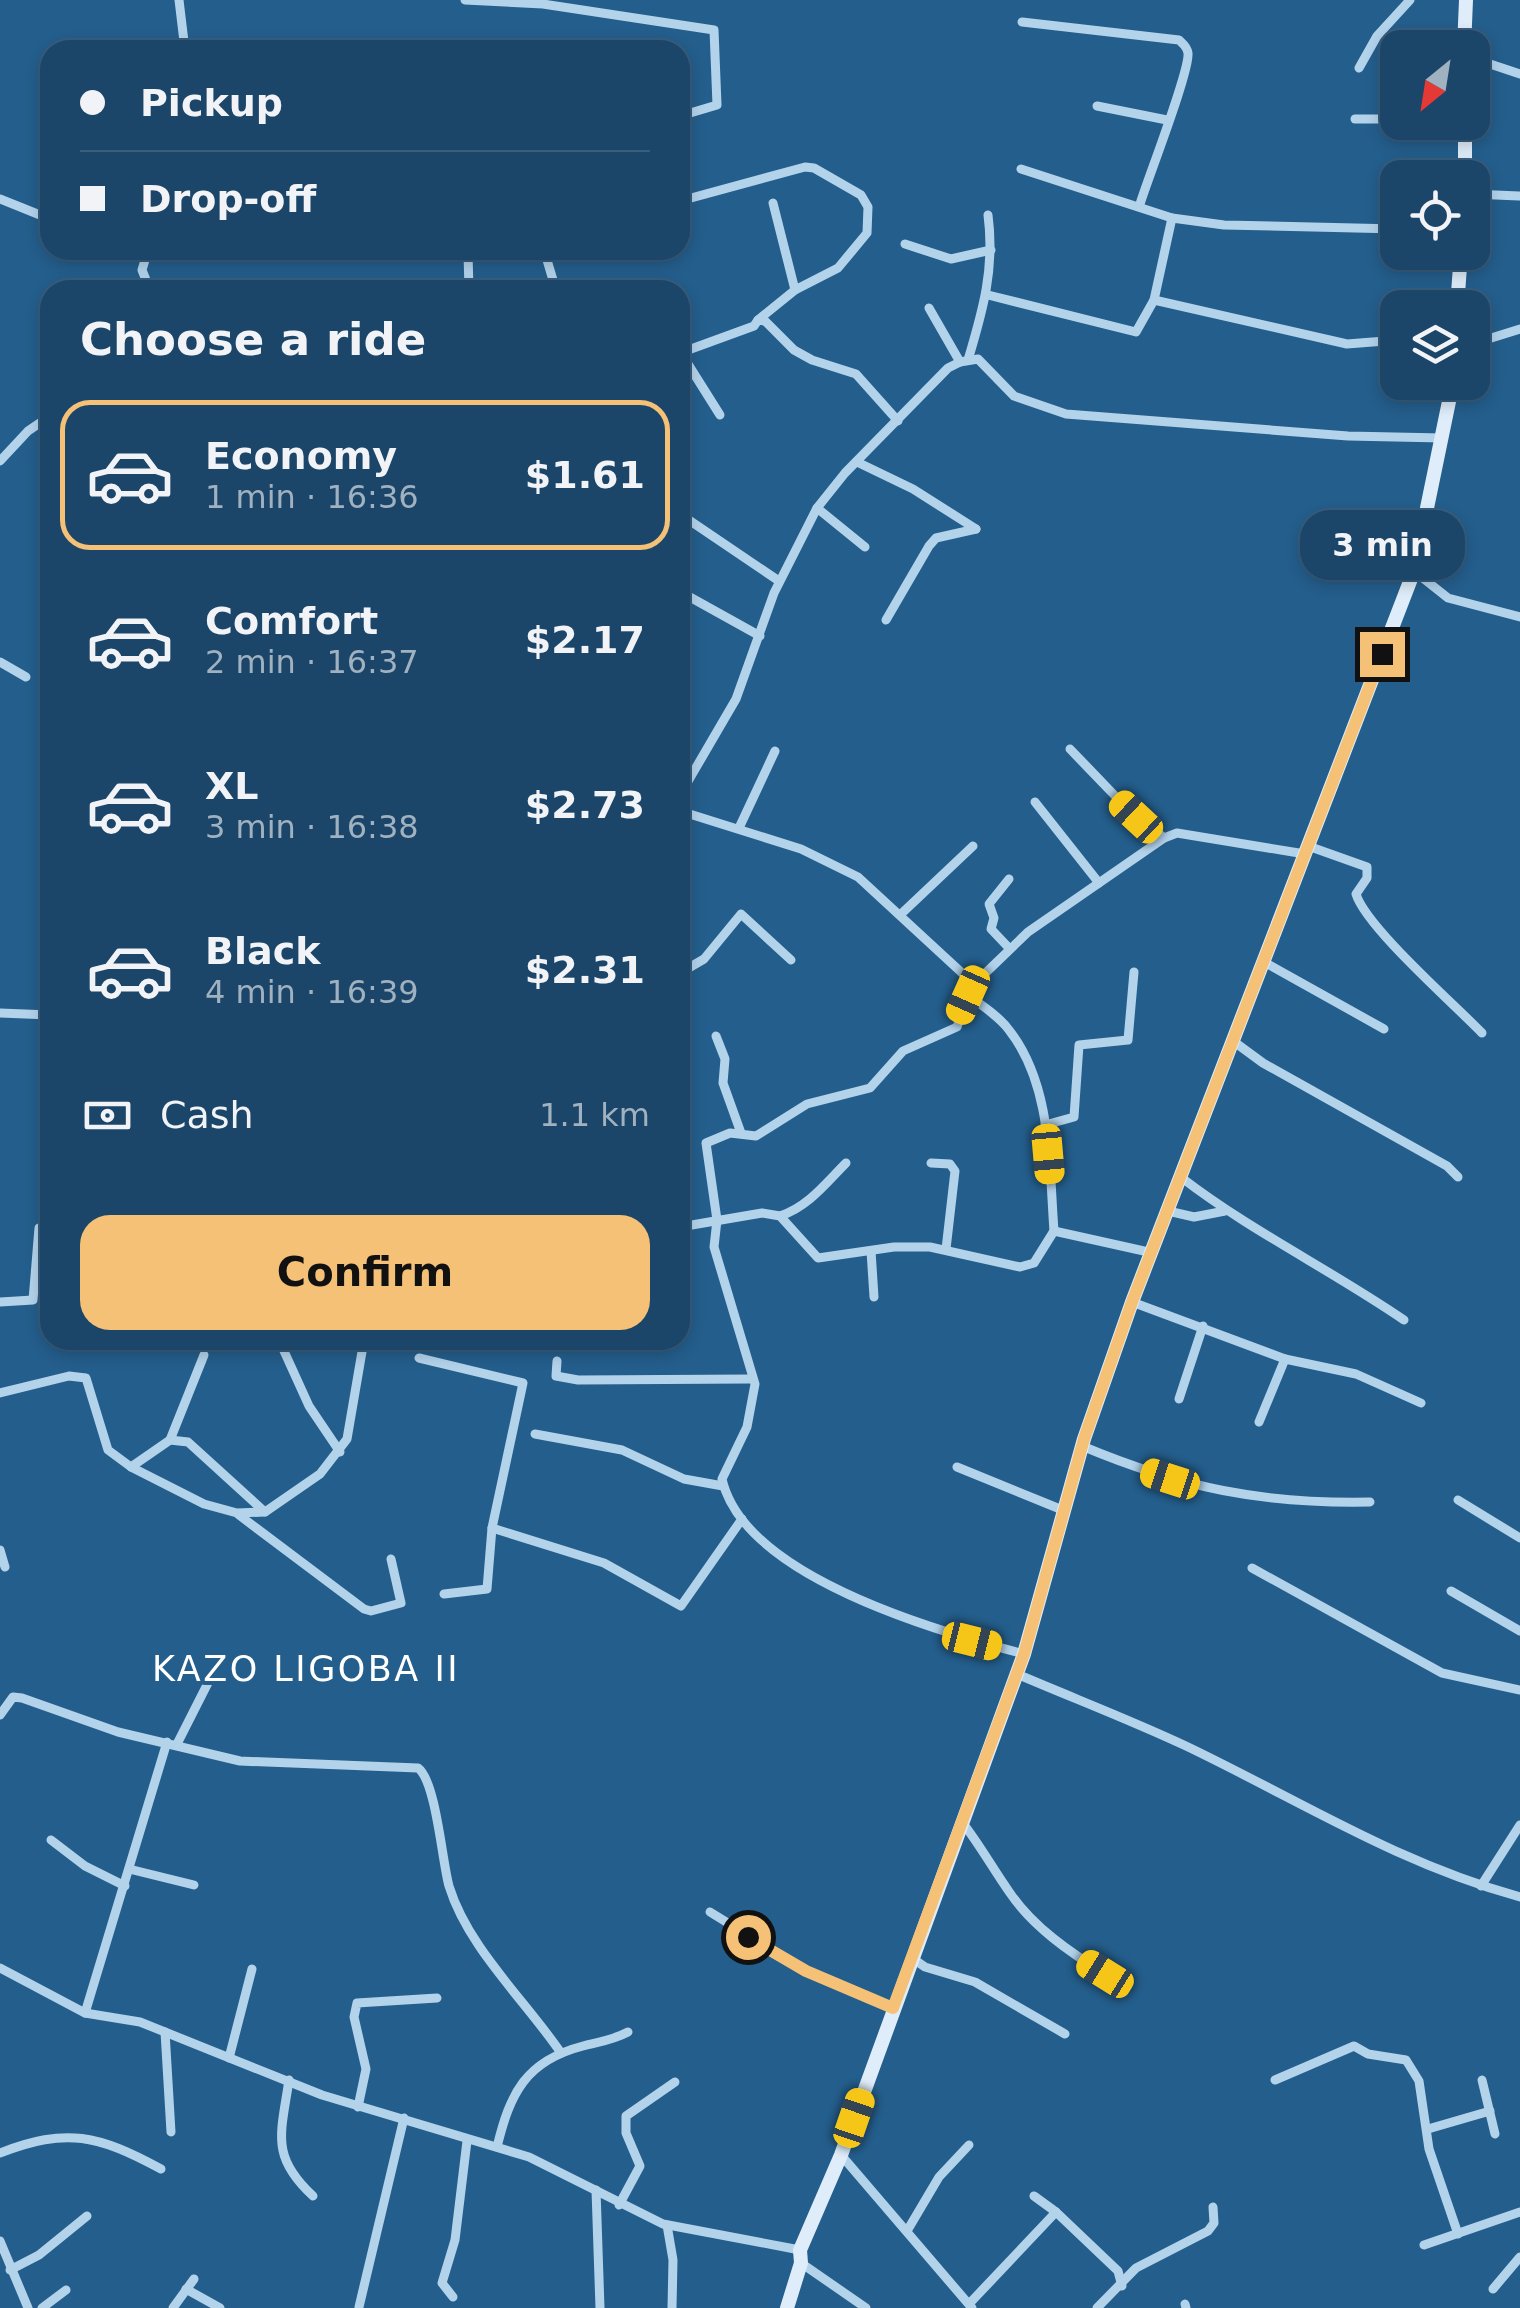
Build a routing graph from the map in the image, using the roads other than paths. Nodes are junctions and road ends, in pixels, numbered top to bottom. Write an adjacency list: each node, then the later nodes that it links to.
1 (179, 0): 7 (street)
2 (465, 0): 12 (street)
3 (1410, 0): 9 (street)
4 (1466, 0): 6 (street)
5 (1022, 22): 15 (street)
6 (1465, 30)
7 (184, 40)
8 (1490, 64): 10 (street)
9 (1359, 68)
10 (1520, 74)
11 (1097, 106): 15 (street)
12 (690, 113)
13 (1355, 118): 14 (street)
14 (1380, 119)
15 (1167, 120): 22 (street)
16 (1021, 169): 22 (street)
17 (1490, 195): 18 (street)
18 (1520, 196)
19 (690, 198): 29 (street)
20 (0, 199): 23 (street)
21 (772, 203): 29 (street)
22 (1140, 204): 25 (street)
23 (40, 215)
24 (988, 216): 28 (street)
25 (1172, 218): 26 (street); 31 (street)
26 (1380, 228)
27 (905, 244): 28 (street)
28 (991, 250): 30 (street)
29 (795, 290): 33 (street)
30 (988, 294): 31 (street); 38 (street)
31 (1154, 300): 36 (street)
32 (928, 308): 38 (street)
33 (758, 320): 37 (street); 42 (street)
34 (1520, 329): 35 (street)
35 (1490, 338)
36 (1380, 341)
37 (690, 351)
38 (964, 361): 42 (street); 44 (street)
39 (690, 367): 41 (street)
40 (1449, 400): 44 (street)
41 (720, 415)
42 (898, 421): 46 (street)
43 (40, 422): 45 (street)
44 (1442, 438): 51 (street)
45 (0, 461)
46 (856, 462): 47 (street); 55 (street)
47 (817, 508): 49 (street); 52 (street)
48 (690, 521): 52 (street)
49 (865, 547)
50 (1337, 555): 51 (street)
51 (1414, 569): 54 (street); 67 (street)
52 (779, 581): 56 (street)
53 (690, 597): 56 (street)
54 (1520, 616)
55 (886, 620)
56 (760, 636): 61 (street)
57 (0, 662): 58 (street)
58 (26, 677)
59 (1070, 749): 65 (street)
60 (775, 751): 64 (street)
61 (690, 778)
62 (1034, 802): 69 (street)
63 (690, 814): 64 (street)
64 (739, 828): 70 (street)
65 (1164, 838): 67 (street); 69 (street)
66 (974, 846): 70 (street)
67 (1306, 850): 73 (street); 81 (street)
68 (1010, 879): 71 (street)
69 (1099, 883): 71 (street)
70 (900, 915): 76 (street)
71 (1009, 948): 76 (street)
72 (791, 960): 74 (street)
73 (1264, 962): 80 (street); 83 (street)
74 (690, 967)
75 (1134, 972): 84 (street)
76 (974, 984): 77 (street)
77 (968, 995): 84 (street); 85 (street)
78 (0, 1013): 79 (street)
79 (40, 1015)
80 (1384, 1028)
81 (1482, 1033)
82 (716, 1036): 85 (street)
83 (1233, 1041): 88 (street); 89 (street)
84 (1046, 1125): 96 (street)
85 (740, 1134): 93 (street)
86 (846, 1163): 92 (street)
87 (930, 1163): 97 (street)
88 (1182, 1178): 90 (street); 91 (street)
89 (1458, 1178)
90 (1225, 1210): 91 (street); 105 (street)
91 (1168, 1212): 99 (street)
92 (780, 1216): 93 (street); 98 (street)
93 (717, 1220): 94 (street); 113 (street)
94 (690, 1225)
95 (39, 1228): 100 (street)
96 (1054, 1231): 97 (street); 99 (street)
97 (946, 1249): 98 (street)
98 (870, 1251): 102 (street)
99 (1153, 1252): 104 (street)
100 (37, 1259): 101 (street); 103 (street)
101 (40, 1259)
102 (874, 1297)
103 (0, 1302)
104 (1132, 1302): 106 (street); 120 (street)
105 (1404, 1320)
106 (1203, 1326): 111 (street); 115 (street)
107 (284, 1350): 121 (street)
108 (362, 1350): 121 (street)
109 (204, 1355): 119 (street)
110 (419, 1358): 131 (street)
111 (1284, 1359): 116 (street); 117 (street)
112 (557, 1361): 113 (street)
113 (750, 1379): 124 (street)
114 (0, 1393): 122 (street)
115 (1178, 1400)
116 (1421, 1403)
117 (1259, 1422)
118 (534, 1434): 124 (street)
119 (170, 1440): 122 (street); 128 (street)
120 (1082, 1446): 126 (street); 127 (street)
121 (340, 1452): 128 (street)
122 (131, 1467): 129 (street)
123 (957, 1467): 127 (street)
124 (723, 1486): 130 (street)
125 (1458, 1500): 132 (street)
126 (1370, 1502)
127 (1065, 1511): 140 (street)
128 (265, 1512): 129 (street)
129 (237, 1513): 134 (street)
130 (742, 1519): 131 (street); 140 (street)
131 (492, 1528): 138 (street)
132 (1520, 1538)
133 (0, 1550): 135 (street)
134 (391, 1560)
135 (5, 1568)
136 (1252, 1568): 144 (street)
137 (1451, 1590): 139 (street)
138 (444, 1594)
139 (1520, 1631)
140 (1024, 1654): 148 (street)
141 (213, 1673): 147 (street)
142 (1024, 1677): 154 (street)
143 (0, 1690): 145 (street)
144 (1520, 1690)
145 (13, 1697): 146 (street); 147 (street)
146 (0, 1714)
147 (172, 1743): 151 (street); 167 (street)
148 (962, 1821): 157 (street); 160 (street)
149 (1520, 1825): 154 (street)
150 (51, 1840): 153 (street)
151 (128, 1868): 152 (street); 153 (street)
152 (194, 1885)
153 (125, 1886): 163 (street)
154 (1481, 1886): 155 (street)
155 (1520, 1897)
156 (710, 1912): 162 (street)
157 (911, 1957): 162 (street); 166 (street)
158 (0, 1968): 163 (street)
159 (252, 1970): 168 (street)
160 (1105, 1974)
161 (437, 1998): 173 (street)
162 (893, 2008): 183 (street)
163 (84, 2012): 164 (street)
164 (165, 2032): 168 (street); 177 (street)
165 (628, 2032): 167 (street)
166 (1065, 2034)
167 (561, 2054): 181 (street)
168 (229, 2058): 169 (street)
169 (288, 2080): 173 (street); 186 (street)
170 (1275, 2080): 176 (street)
171 (1482, 2080): 174 (street)
172 (675, 2082): 188 (street)
173 (358, 2107): 175 (street)
174 (1490, 2112): 176 (street); 178 (street)
175 (404, 2118): 179 (street); 208 (street)
176 (1428, 2129): 195 (street)
177 (171, 2132)
178 (1495, 2134)
179 (467, 2141): 181 (street); 206 (street)
180 (969, 2145): 194 (street)
181 (497, 2148): 185 (street)
182 (0, 2153): 184 (street)
183 (841, 2155): 194 (street); 198 (street)
184 (161, 2169)
185 (596, 2190): 188 (street); 213 (street)
186 (313, 2196)
187 (1034, 2196): 190 (street)
188 (619, 2205): 193 (street)
189 (1213, 2207): 202 (street)
190 (1056, 2212): 202 (street); 207 (street)
191 (1520, 2212): 195 (street)
192 (86, 2216): 200 (street)
193 (667, 2225): 198 (street); 214 (street)
194 (907, 2231): 207 (street)
195 (1458, 2234): 197 (street)
196 (0, 2241): 200 (street)
197 (1424, 2245)
198 (800, 2256): 215 (street); 216 (street)
199 (1520, 2257): 204 (street)
200 (10, 2270): 209 (street)
201 (194, 2279): 203 (street)
202 (1122, 2286): 217 (street)
203 (186, 2289): 211 (street); 212 (street)
204 (1493, 2289)
205 (66, 2290): 210 (street)
206 (453, 2297)
207 (966, 2305)
208 (359, 2306)
209 (28, 2308)
210 (42, 2308)
211 (173, 2308)
212 (220, 2308)
213 (600, 2308)
214 (672, 2308)
215 (786, 2308)
216 (866, 2308)
217 (1097, 2308)

